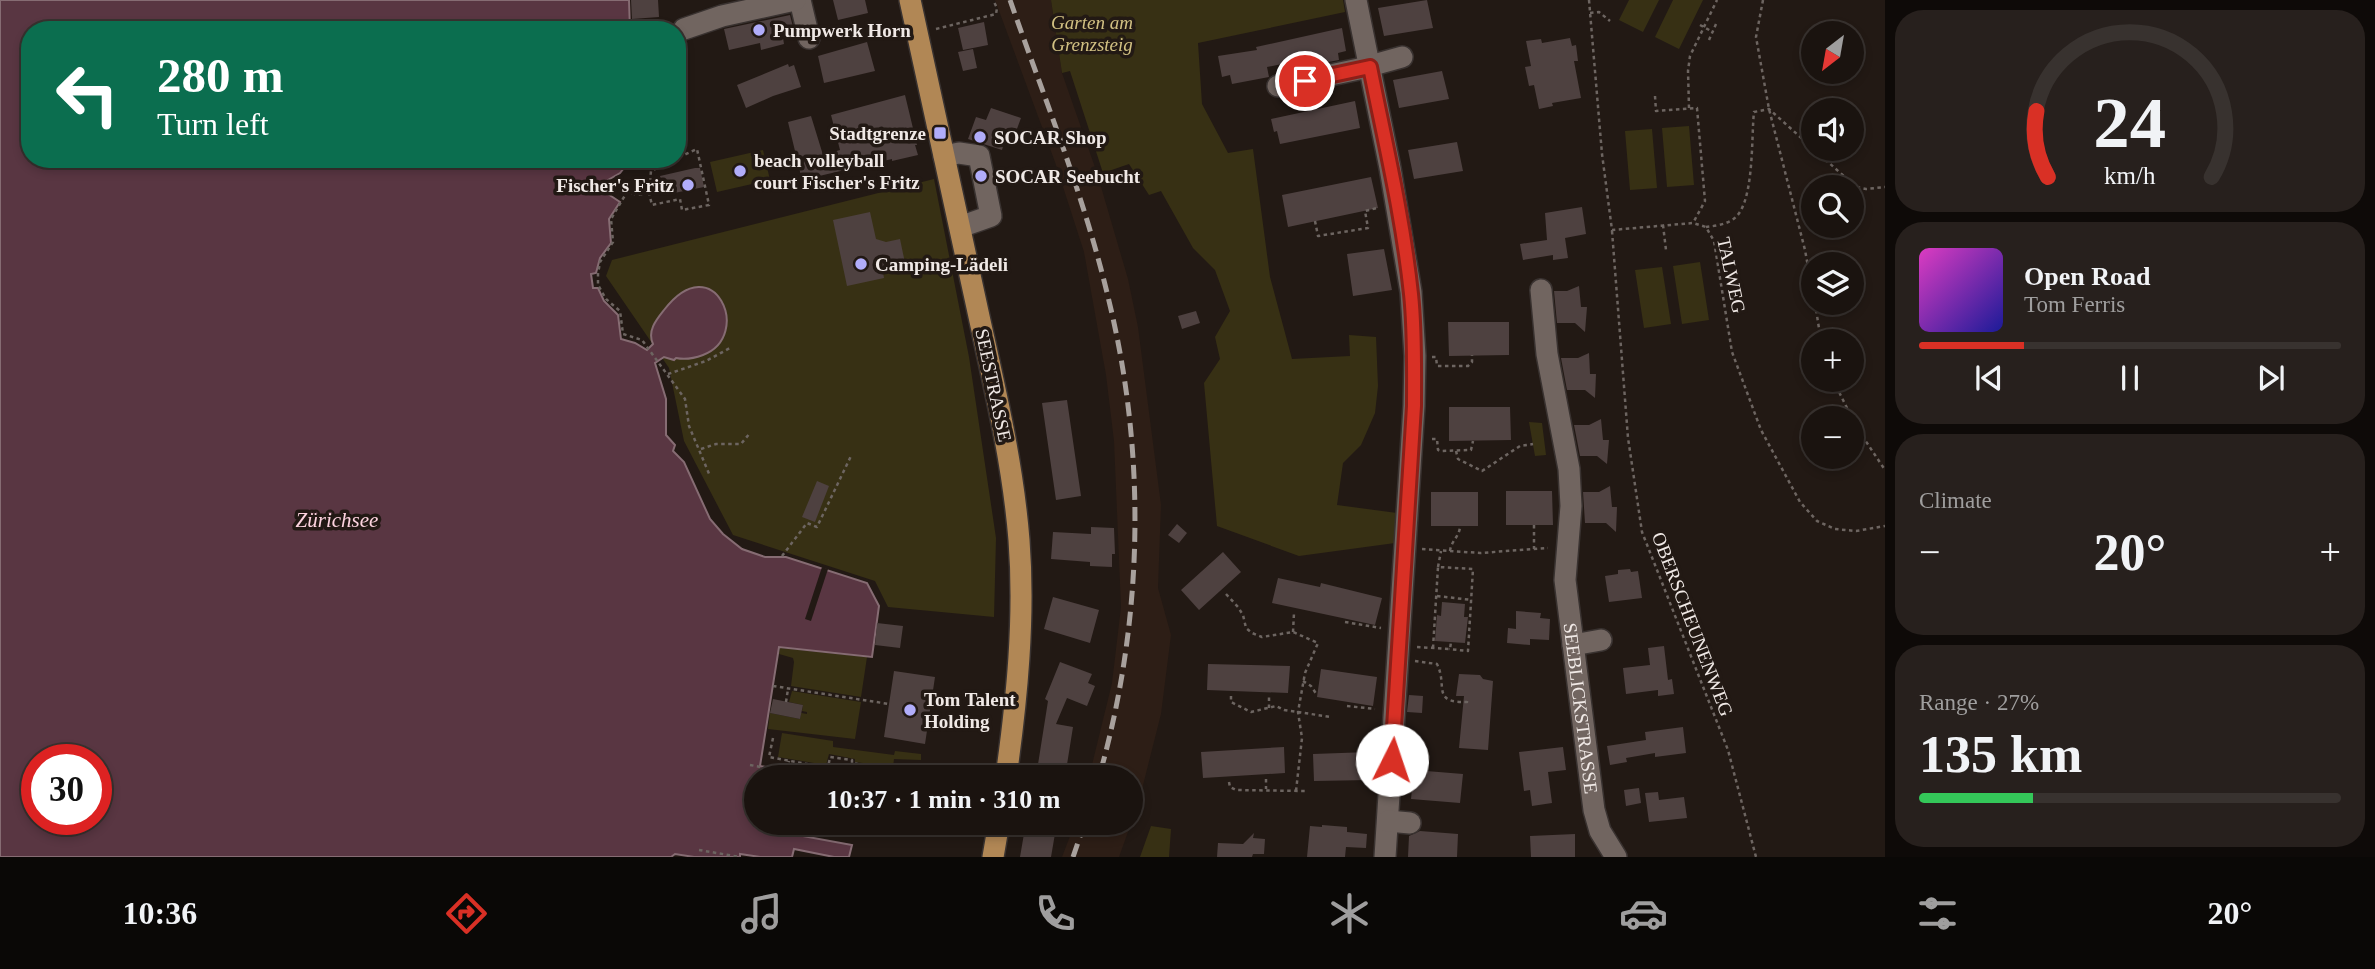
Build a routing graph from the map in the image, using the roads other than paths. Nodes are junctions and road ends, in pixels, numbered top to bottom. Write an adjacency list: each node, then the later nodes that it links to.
1 (794, 0): 5 (street)
2 (800, 0): 6 (street)
3 (910, 0): 10 (main road, SEESTRASSE)
4 (1356, 0): 8 (street)
5 (686, 28)
6 (809, 38)
7 (1402, 57): 8 (street)
8 (1370, 67): 9 (street); 16 (street)
9 (1278, 86)
10 (944, 156): 11 (main road, SEESTRASSE); 11 (street)
11 (960, 227): 15 (main road, SEESTRASSE)
12 (1541, 290): 14 (street, SEEBLICKSTRASSE)
13 (1601, 640): 14 (street)
14 (1573, 645): 21 (street, SEEBLICKSTRASSE)
15 (1008, 765)
16 (1388, 821): 17 (street); 20 (street)
17 (1410, 823)
18 (997, 835): 19 (main road)
19 (993, 857)
20 (1385, 857)
21 (1616, 857)

